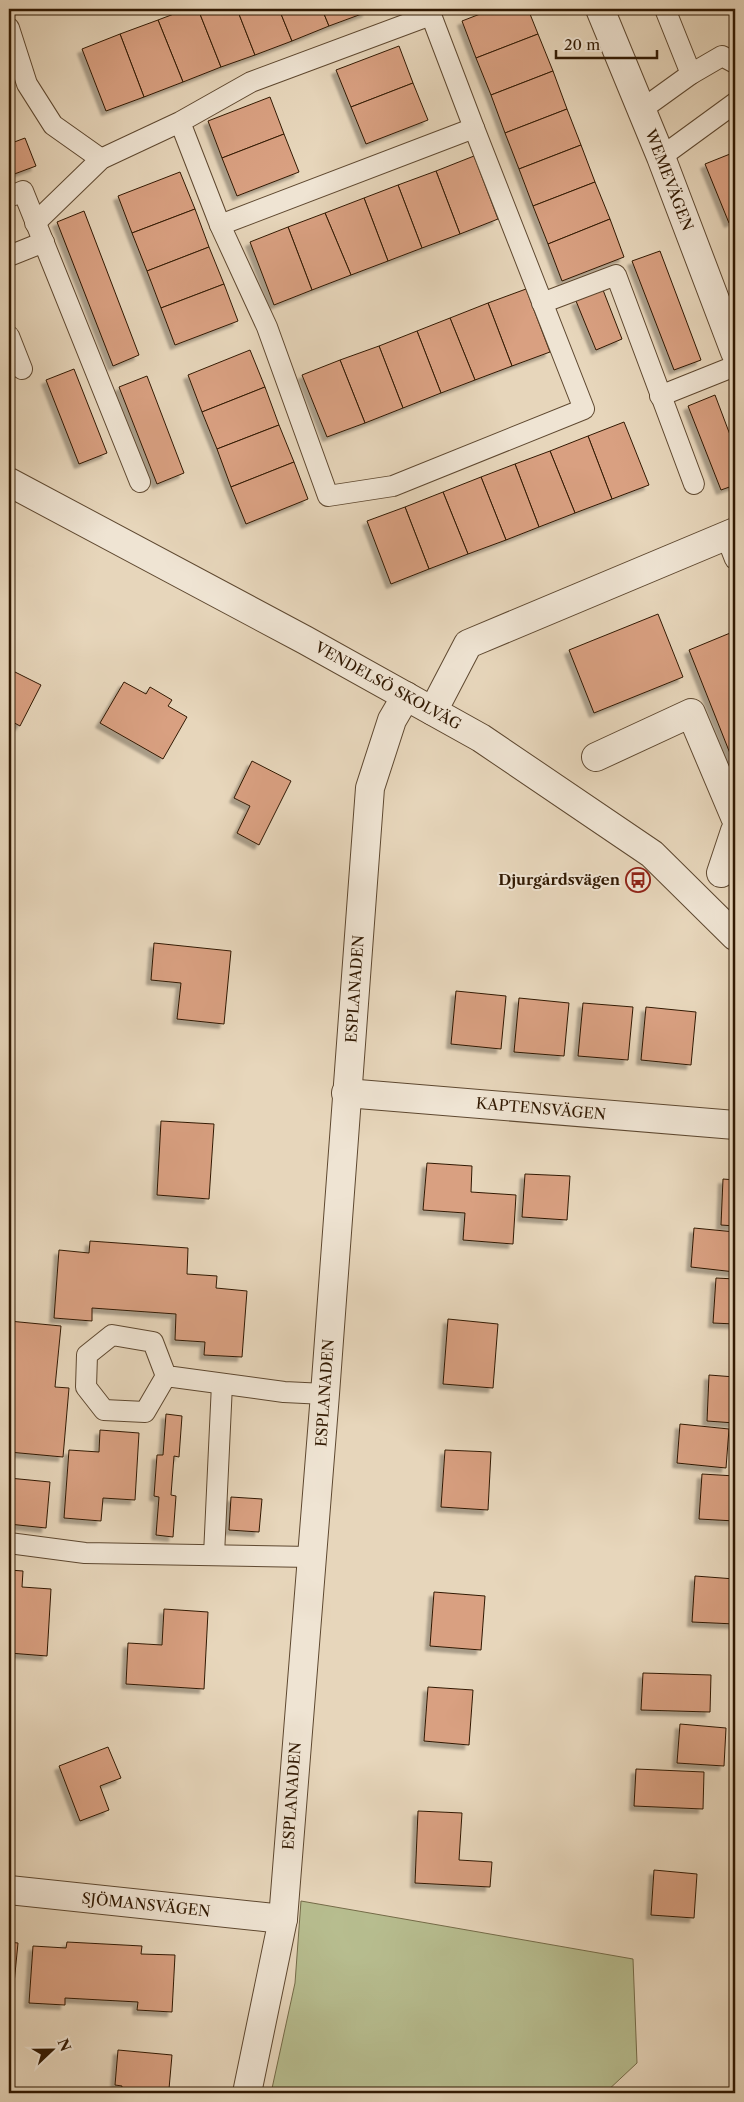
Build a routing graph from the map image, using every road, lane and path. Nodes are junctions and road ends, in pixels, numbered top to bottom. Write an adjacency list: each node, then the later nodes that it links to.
1 (600, 9): 7 (street, WEMEVÄGEN)
2 (665, 9): 5 (lane)
3 (9, 28): 11 (lane)
4 (735, 63): 5 (lane)
5 (691, 74): 7 (lane)
6 (735, 103): 10 (lane)
7 (642, 110): 10 (street, WEMEVÄGEN)
8 (180, 122): 9 (lane); 11 (lane); 14 (lane)
9 (474, 128): 14 (lane); 17 (lane)
10 (661, 157): 19 (street, WEMEVÄGEN)
11 (101, 159): 13 (lane)
12 (9, 197): 13 (lane)
13 (35, 223): 15 (lane)
14 (220, 225): 17 (lane)
15 (44, 242): 16 (lane); 24 (lane)
16 (9, 256)
17 (542, 304): 22 (lane)
18 (9, 336): 21 (lane)
19 (735, 352)
20 (735, 366): 22 (lane)
21 (22, 369)
22 (660, 396): 25 (lane)
23 (9, 482): 27 (street, VENDELSÖ SKOLVÄG)
24 (140, 482)
25 (694, 484)
26 (732, 542): 28 (street)
27 (406, 696): 28 (street, VENDELSÖ SKOLVÄG); 34 (street, ESPLANADEN)
28 (433, 711): 33 (street, VENDELSÖ SKOLVÄG)
29 (596, 757): 30 (street)
30 (735, 817)
31 (735, 831): 32 (street)
32 (722, 873)
33 (735, 936)
34 (346, 1093): 35 (street, KAPTENSVÄGEN); 38 (street, ESPLANADEN)
35 (735, 1126)
36 (166, 1376): 36 (lane); 37 (lane)
37 (222, 1384): 38 (lane); 40 (lane)
38 (325, 1394): 41 (street, ESPLANADEN)
39 (9, 1543): 40 (lane)
40 (214, 1555): 41 (lane)
41 (311, 1556): 43 (street, ESPLANADEN)
42 (9, 1890): 43 (street, SJÖMANSVÄGEN)
43 (283, 1919): 44 (street, ESPLANADEN)
44 (247, 2093)

